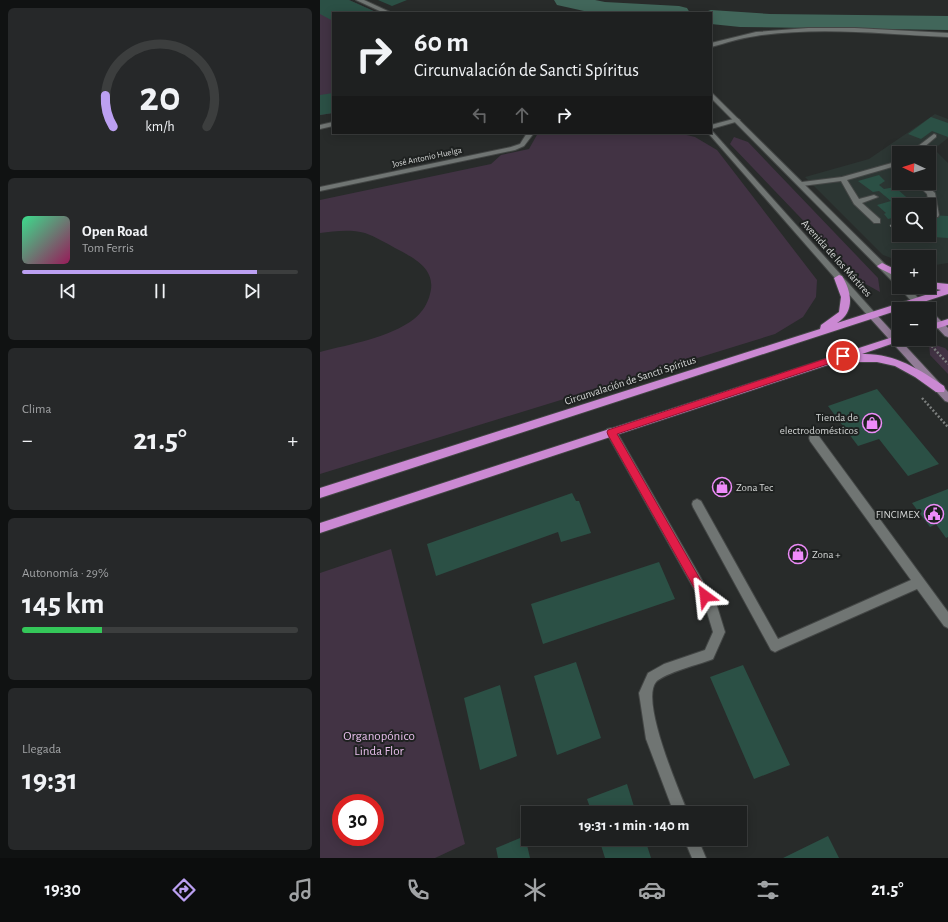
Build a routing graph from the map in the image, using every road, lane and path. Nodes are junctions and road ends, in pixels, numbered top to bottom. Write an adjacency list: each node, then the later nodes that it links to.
1 (359, 0): 2 (street)
2 (387, 12)
3 (948, 35): 4 (street)
4 (712, 44)
5 (712, 95): 6 (street)
6 (737, 120): 9 (street); 18 (street)
7 (332, 124): 8 (street)
8 (320, 127)
9 (712, 127)
10 (530, 134): 19 (street, José Antonio Huelga)
11 (712, 134): 30 (street, Avenida de los Mártires)
12 (934, 136): 13 (street)
13 (922, 146)
14 (892, 166): 15 (street)
15 (882, 169): 16 (street); 17 (street)
16 (884, 178)
17 (843, 179): 18 (street); 25 (street)
18 (802, 184): 27 (street)
19 (320, 189)
20 (928, 190): 22 (street)
21 (940, 192): 22 (street)
22 (931, 193): 24 (street)
23 (874, 197): 25 (street)
24 (932, 198)
25 (857, 202): 26 (street)
26 (877, 221)
27 (882, 266): 28 (highway); 29 (street)
28 (892, 271)
29 (892, 276)
30 (839, 278): 36 (street, Avenida de los Mártires); 40 (highway)
31 (936, 287): 32 (highway)
32 (948, 287)
33 (948, 291): 35 (highway, Circunvalación de Sancti Spíritus)
34 (910, 294): 35 (street)
35 (916, 301): 36 (highway, Circunvalación de Sancti Spíritus)
36 (872, 315): 39 (main road, Avenida de los Mártires); 40 (highway, Circunvalación de Sancti Spíritus)
37 (944, 324): 38 (main road)
38 (948, 334)
39 (892, 335)
40 (809, 336): 50 (highway, Circunvalación de Sancti Spíritus)
41 (892, 340): 44 (highway)
42 (902, 346): 46 (main road, Avenida de los Mártires)
43 (932, 346): 45 (path)
44 (831, 360): 46 (highway); 48 (highway)
45 (948, 364)
46 (940, 389): 47 (main road, Avenida de los Mártires)
47 (948, 398)
48 (611, 432): 52 (highway); 55 (street)
49 (814, 438): 53 (street)
50 (320, 493)
51 (697, 504): 53 (street)
52 (320, 528)
53 (919, 582): 54 (street)
54 (948, 622)
55 (678, 806)
56 (695, 846): 57 (street)
57 (699, 858)

